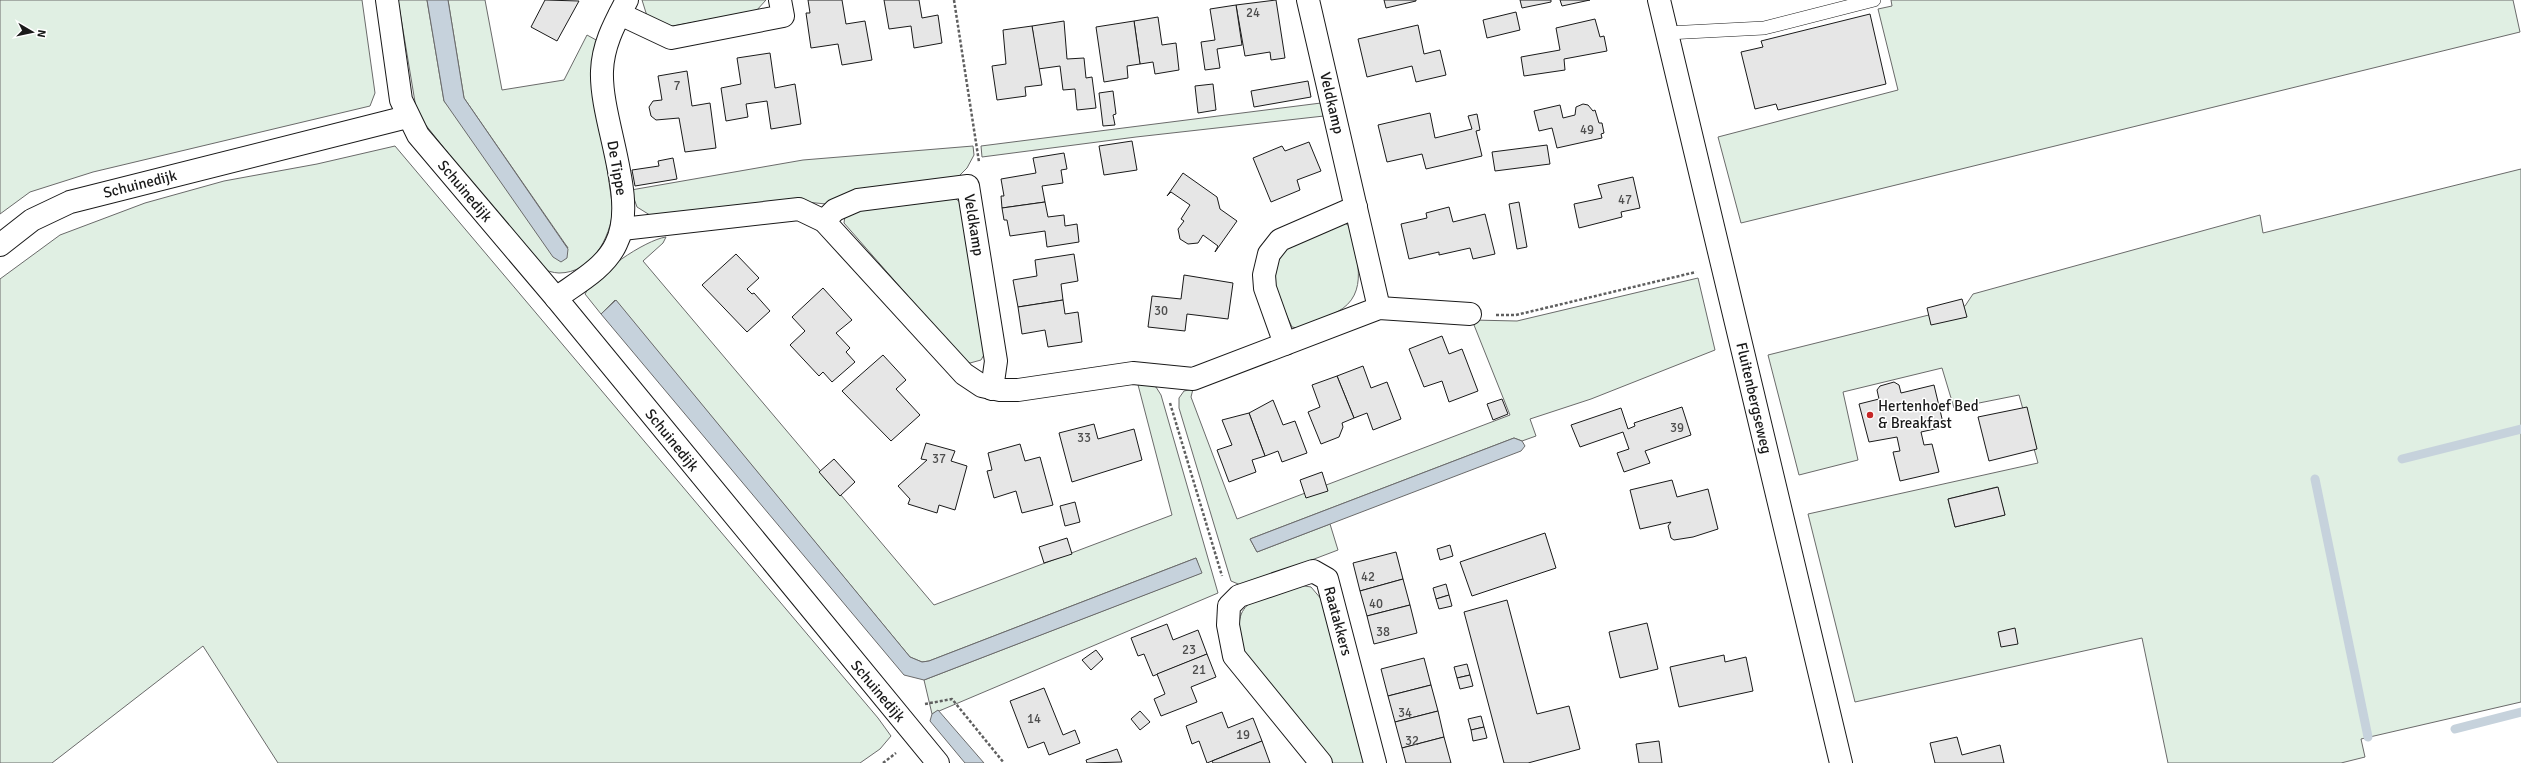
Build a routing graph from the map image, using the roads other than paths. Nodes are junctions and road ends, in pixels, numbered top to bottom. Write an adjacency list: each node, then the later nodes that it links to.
1 (387, 0): 8 (street, Schuinedijk)
2 (780, 0): 6 (street, De Tippe)
3 (1308, 0): 9 (street, Veldkamp)
4 (1659, 0): 7 (street, Fluitenbergseweg)
5 (1874, 0): 7 (lane)
6 (624, 7): 11 (street, De Tippe)
7 (1667, 33): 21 (street, Fluitenbergseweg)
8 (408, 116): 12 (street, Schuinedijk); 13 (street, Schuinedijk)
9 (1356, 207): 14 (street, Veldkamp); 16 (street)
10 (824, 221): 11 (street); 17 (street); 17 (street, Veldkamp)
11 (622, 229): 13 (street, De Tippe)
12 (0, 245)
13 (556, 298): 18 (street, Schuinedijk)
14 (1379, 308): 15 (street); 16 (street)
15 (1470, 314)
16 (1285, 344): 17 (street)
17 (992, 390)
18 (938, 763)
19 (1321, 763): 20 (street, Raatakkers)
20 (1375, 763)
21 (1841, 763)

